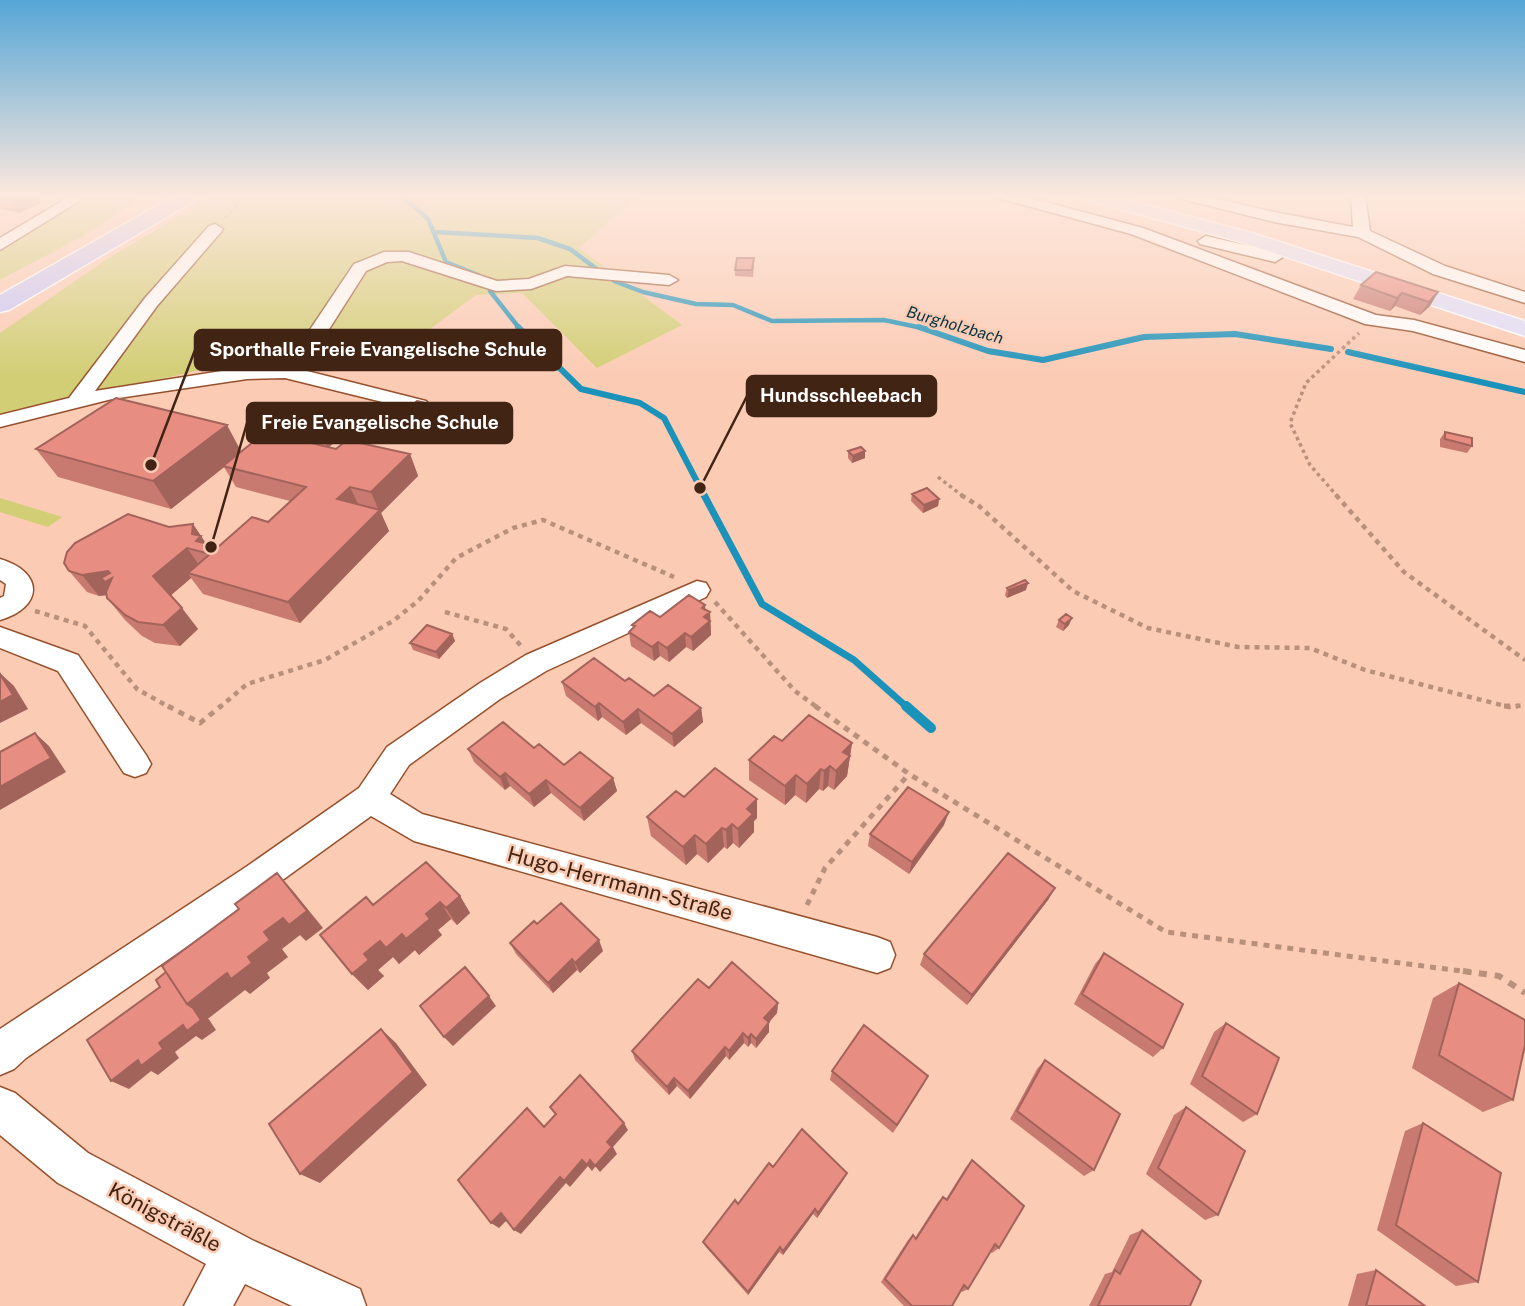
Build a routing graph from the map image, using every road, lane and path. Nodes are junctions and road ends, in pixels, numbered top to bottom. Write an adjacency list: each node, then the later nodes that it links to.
1 (62, 256): 10 (highway)
2 (74, 256): 12 (highway)
3 (191, 256): 17 (street)
4 (1203, 256): 13 (street)
5 (1270, 256): 8 (street)
6 (1303, 256): 14 (main road)
7 (1410, 256): 11 (street)
8 (1275, 257)
9 (669, 280): 16 (street)
10 (0, 290)
11 (1525, 298)
12 (0, 305)
13 (1372, 320): 15 (street); 26 (path)
14 (1525, 329)
15 (1525, 356)
16 (285, 372): 17 (street); 18 (street)
17 (76, 402): 19 (street)
18 (419, 405)
19 (0, 421)
20 (938, 477): 28 (path)
21 (0, 568): 23 (street)
22 (697, 590): 23 (path); 27 (street); 30 (path)
23 (9, 605)
24 (445, 612): 27 (path)
25 (0, 637): 29 (street)
26 (1525, 660)
27 (536, 663): 31 (street)
28 (1525, 705)
29 (135, 764)
30 (909, 774): 32 (path); 34 (path)
31 (370, 798): 32 (street, Hugo-Herrmann-Straße); 35 (street)
32 (794, 931): 33 (street, Hugo-Herrmann-Straße)
33 (877, 955)
34 (1525, 993)
35 (0, 1055)
36 (0, 1108): 37 (street, Königsträßle)
37 (236, 1255): 38 (street); 39 (street, Königsträßle)
38 (207, 1306)
39 (343, 1306)

